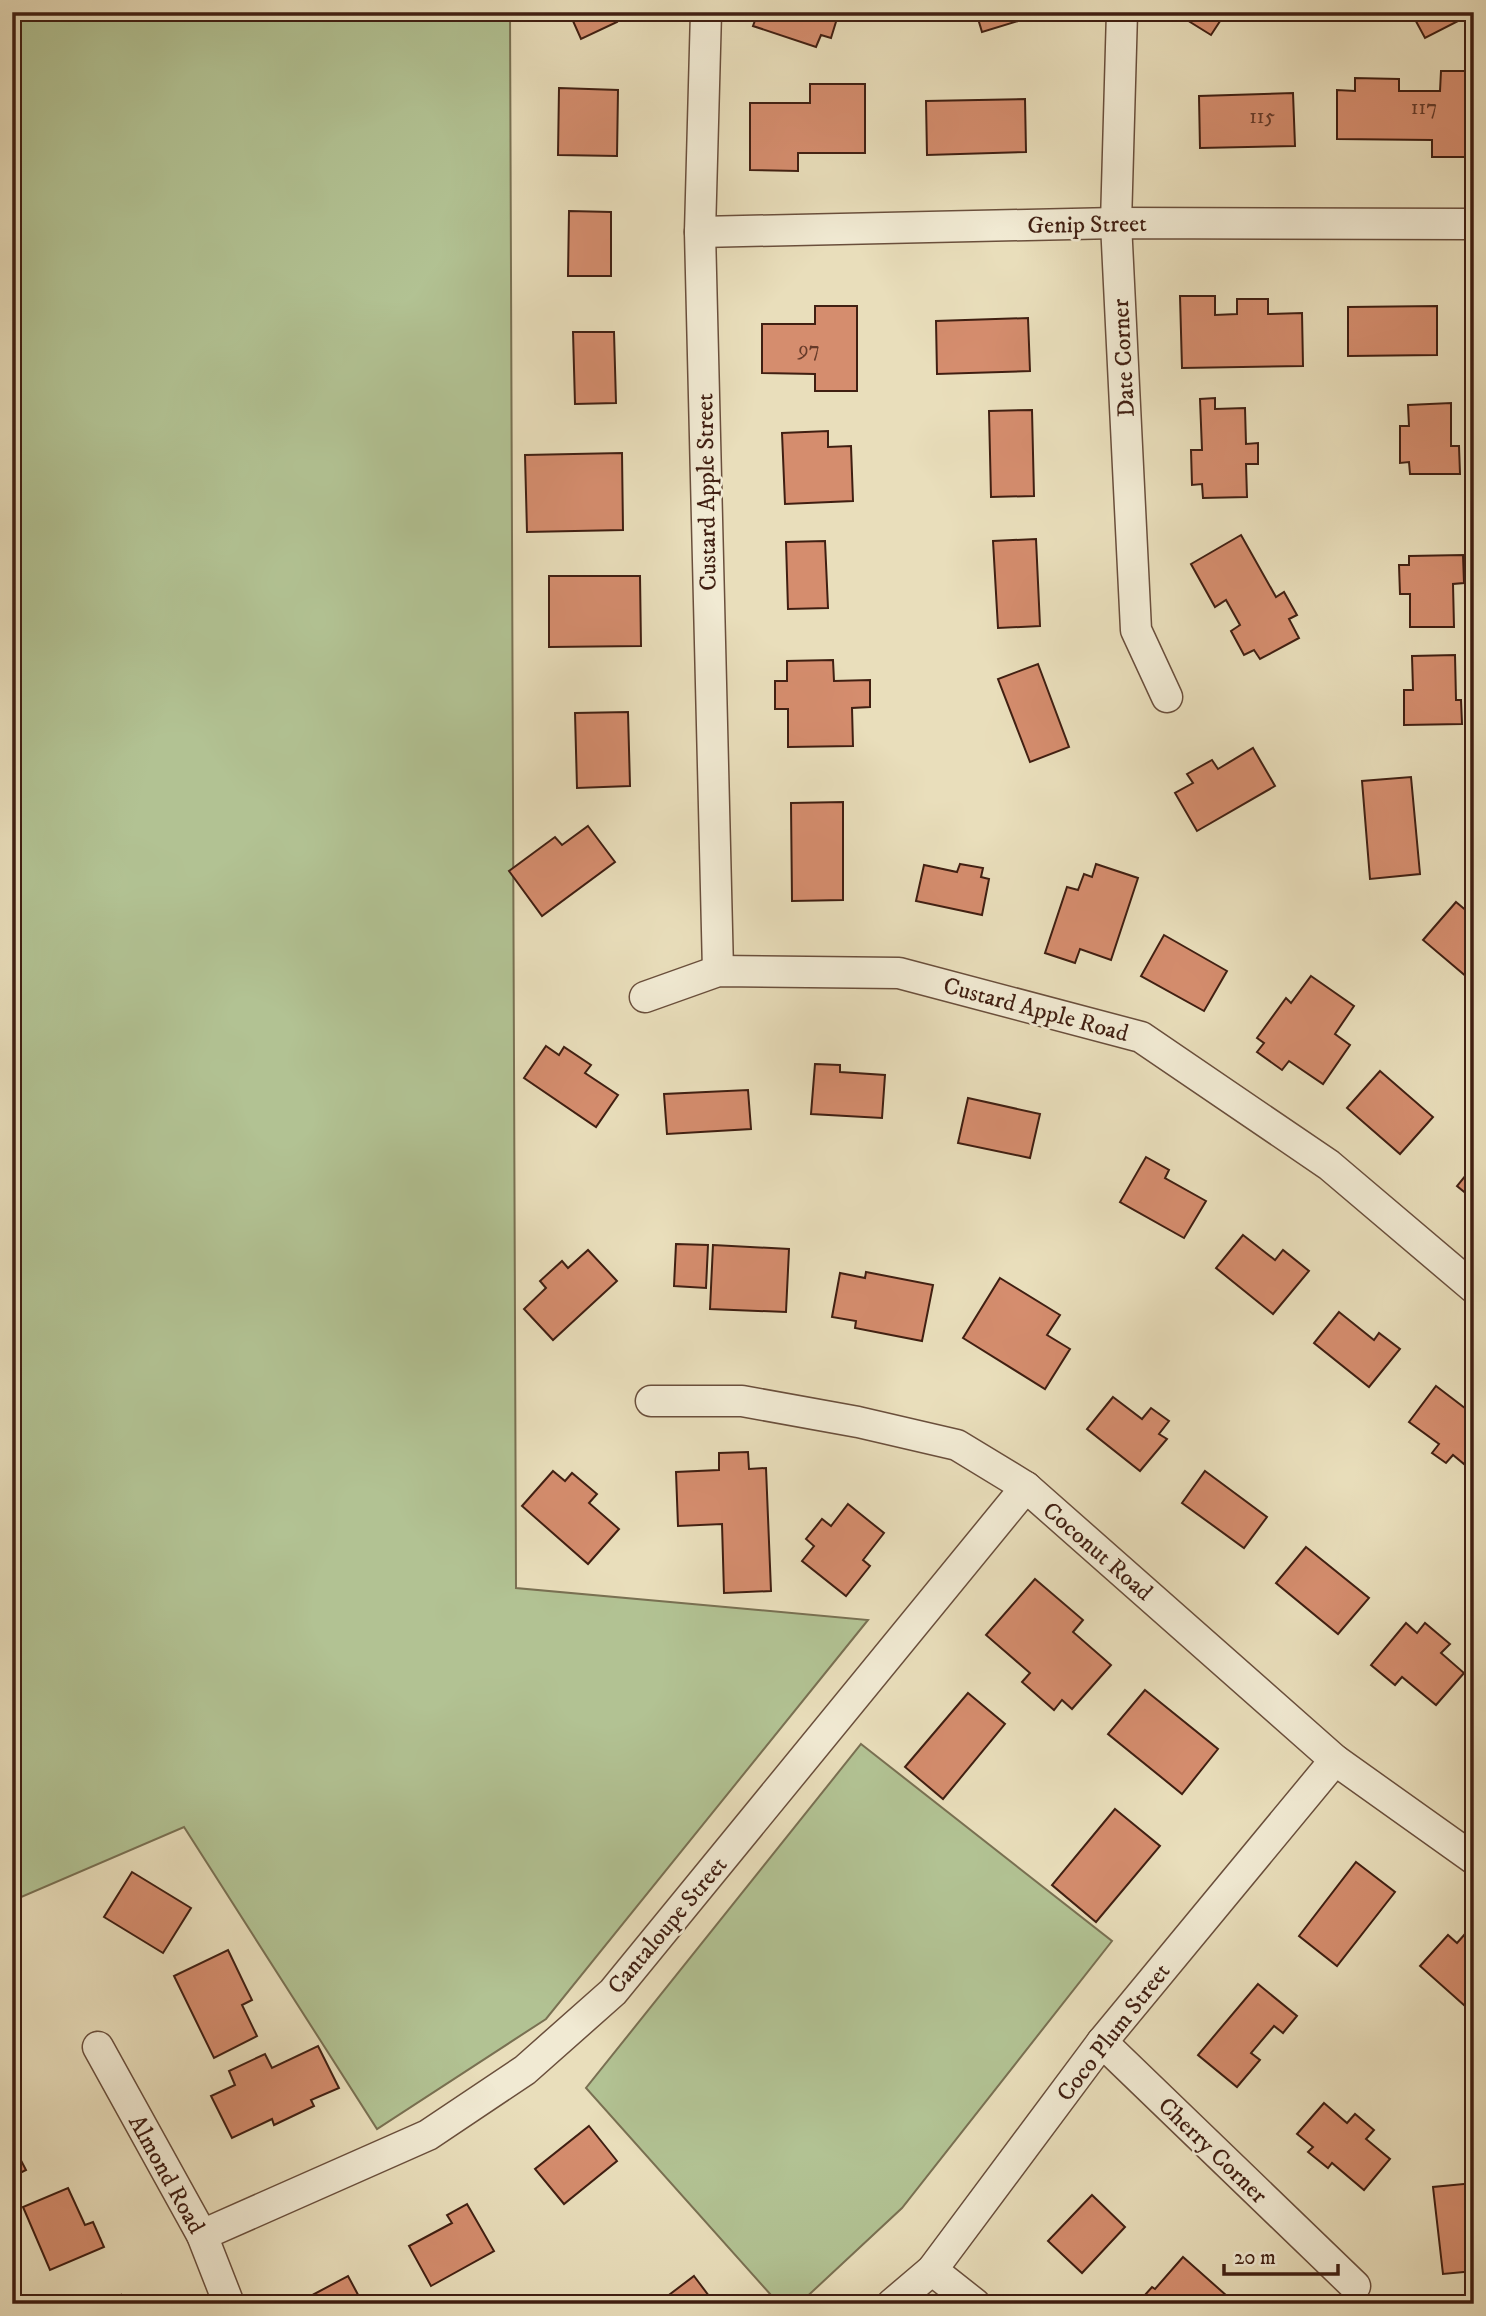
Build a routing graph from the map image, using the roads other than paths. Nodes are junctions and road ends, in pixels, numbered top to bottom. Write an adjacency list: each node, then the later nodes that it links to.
1 (706, 12): 5 (street, Custard Apple Street)
2 (1122, 12): 3 (street, Date Corner)
3 (1116, 223): 4 (street, Genip Street); 5 (street, Genip Street); 6 (street, Date Corner)
4 (1474, 224)
5 (700, 232): 7 (street, Custard Apple Street)
6 (1167, 697)
7 (718, 971): 8 (street, Custard Apple Road); 9 (street, Custard Apple Road)
8 (645, 997)
9 (1474, 1287)
10 (651, 1401): 11 (street, Coconut Road)
11 (1026, 1487): 12 (street, Coconut Road); 16 (street, Cantaloupe Street)
12 (1335, 1760): 13 (street, Coconut Road); 14 (street, Coco Plum Street)
13 (1474, 1859)
14 (1102, 2042): 17 (street, Coco Plum Street); 18 (street, Cherry Corner)
15 (98, 2047): 16 (street, Almond Road)
16 (202, 2235): 19 (street, Almond Road)
17 (932, 2270): 20 (street, Coco Plum Street); 21 (street)
18 (1355, 2286)
19 (229, 2304)
20 (892, 2304)
21 (975, 2304)

